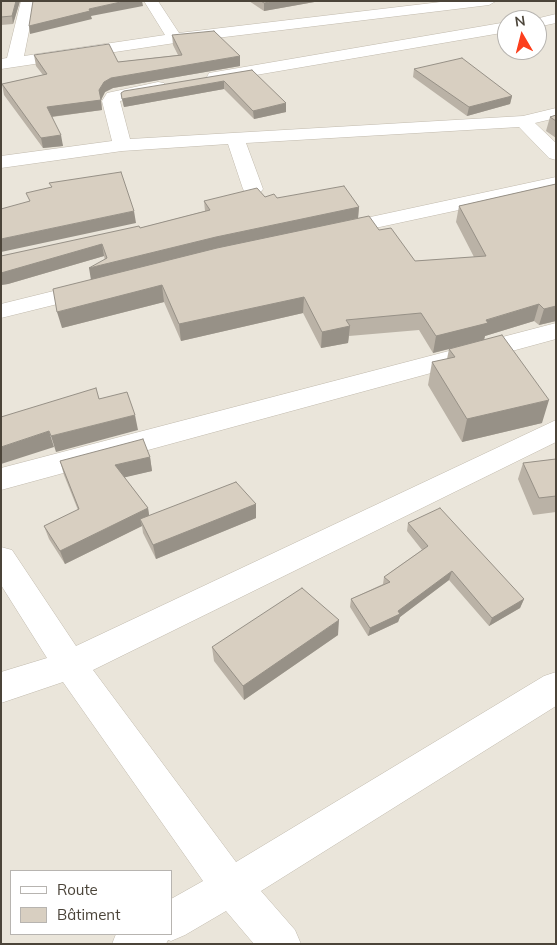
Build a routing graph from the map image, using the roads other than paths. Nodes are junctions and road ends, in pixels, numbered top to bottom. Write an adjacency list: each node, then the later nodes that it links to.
1 (28, 1): 6 (street)
2 (489, 1): 5 (street)
3 (157, 2): 5 (street)
4 (497, 29): 7 (street)
5 (175, 38): 6 (street)
6 (8, 63)
7 (196, 81)
8 (177, 84): 12 (street)
9 (556, 113): 10 (street)
10 (523, 121): 11 (street); 13 (street)
11 (235, 140): 12 (street); 16 (street)
12 (122, 145): 14 (street)
13 (556, 154)
14 (1, 162)
15 (556, 183): 17 (street)
16 (253, 189)
17 (324, 234)
18 (114, 283): 19 (street)
19 (1, 311)
20 (556, 331): 22 (street)
21 (556, 430): 24 (street)
22 (1, 479)
23 (1, 559): 24 (street)
24 (70, 665): 25 (street); 27 (street)
25 (1, 688)
26 (556, 688): 27 (street)
27 (231, 886): 28 (street); 31 (street)
28 (172, 920)
29 (148, 935): 30 (street)
30 (132, 944)
31 (281, 944)

